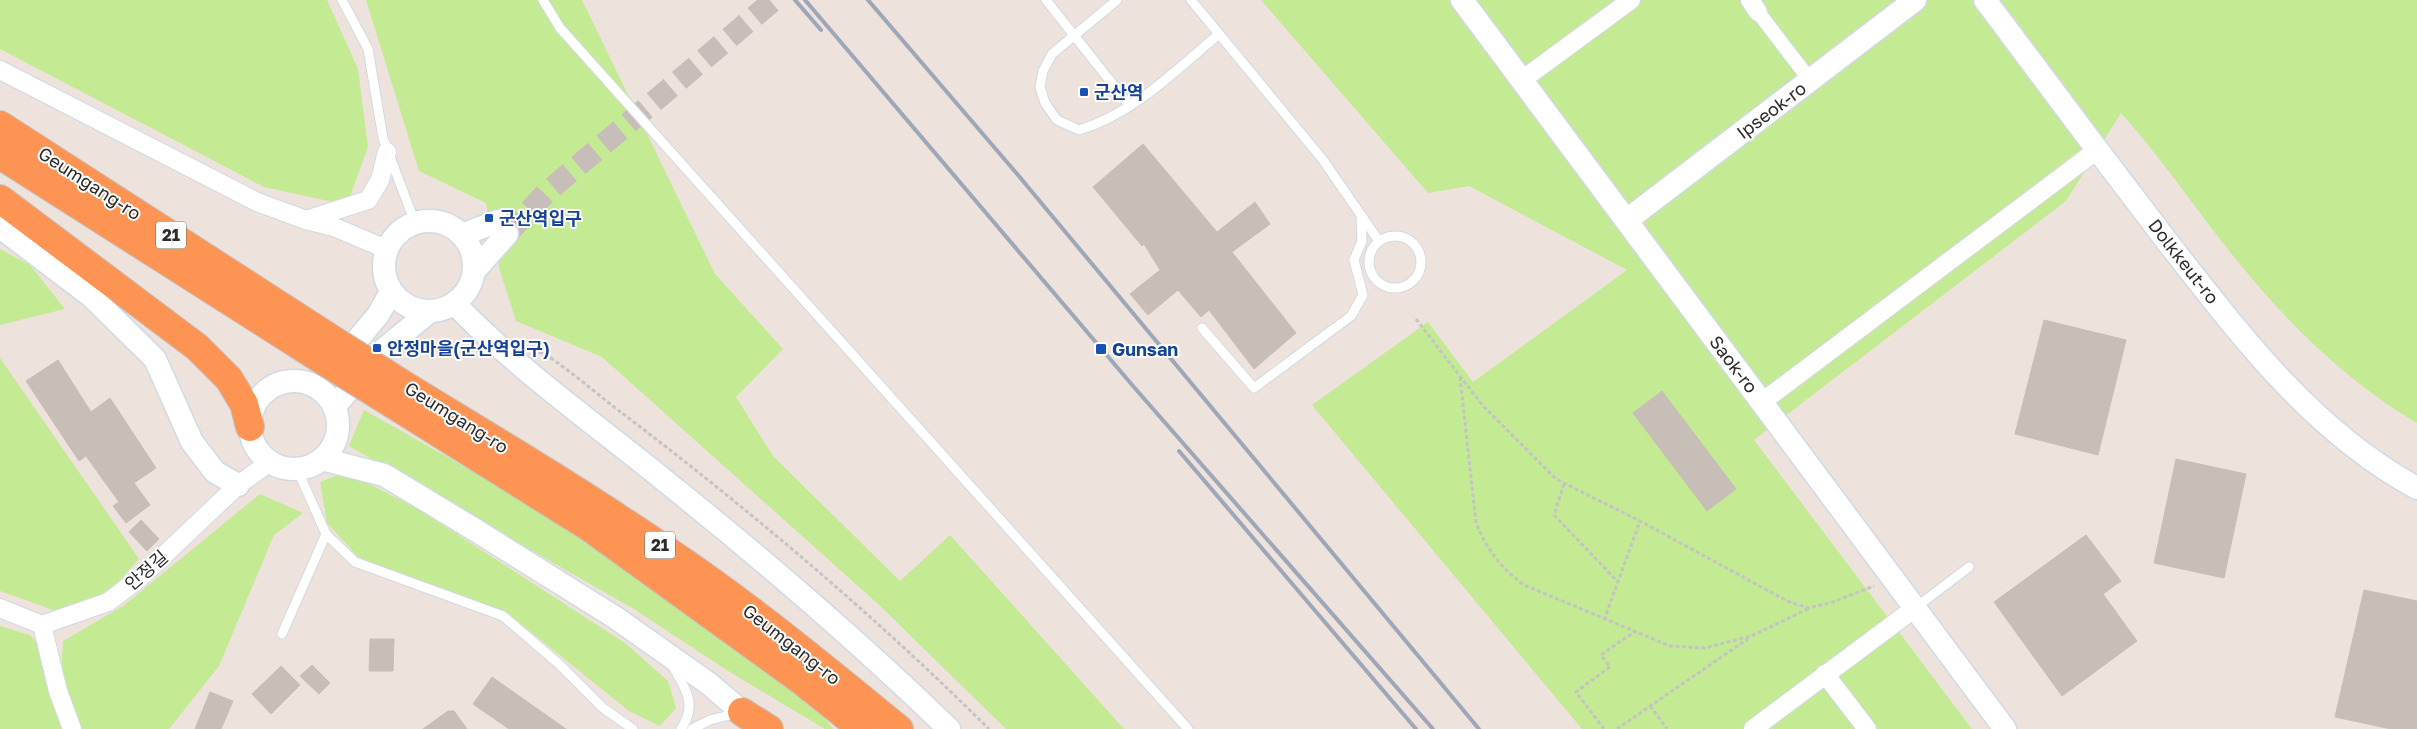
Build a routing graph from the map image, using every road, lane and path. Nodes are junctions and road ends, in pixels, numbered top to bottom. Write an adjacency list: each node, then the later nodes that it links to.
1 (342, 0): 19 (lane)
2 (543, 0): 75 (lane)
3 (1046, 0): 12 (lane)
4 (1117, 0): 12 (lane)
5 (1191, 0): 11 (lane)
6 (1462, 0): 14 (street, Saok-ro)
7 (1631, 0): 14 (street)
8 (1915, 0): 15 (street, Ipseok-ro)
9 (1985, 0): 18 (street, Dolkkeut-ro)
10 (1754, 6): 15 (street)
11 (1219, 34): 16 (lane); 22 (lane)
12 (1074, 36): 16 (lane); 16 (lane)
13 (0, 70): 23 (street)
14 (1522, 80): 24 (street, Saok-ro)
15 (1810, 80): 24 (street, Ipseok-ro)
16 (1130, 106)
17 (0, 125): 37 (highway, Geumgang-ro / 21)
18 (2097, 150): 40 (street); 48 (street, Dolkkeut-ro)
19 (387, 152): 23 (street); 25 (lane)
20 (0, 155): 37 (highway, Geumgang-ro / 21)
21 (0, 199): 42 (highway)
22 (1361, 215): 28 (lane); 35 (lane)
23 (306, 220): 29 (street)
24 (1627, 220): 40 (street, Saok-ro)
25 (414, 223): 27 (street); 29 (street)
26 (0, 227): 47 (street)
27 (462, 234): 30 (street); 30 (street)
28 (1379, 241): 28 (lane)
29 (386, 249): 31 (street)
30 (475, 270): 32 (street)
31 (391, 292): 33 (street); 37 (street)
32 (454, 303): 33 (street); 73 (street)
33 (429, 312): 41 (street)
34 (1416, 319): 38 (path)
35 (1202, 328)
36 (536, 352): 74 (path)
37 (327, 364): 39 (highway, Geumgang-ro / 21, bridge); 41 (street); 42 (street)
38 (1460, 375): 46 (path); 57 (path)
39 (398, 394): 71 (highway, Geumgang-ro / 21); 72 (highway, Geumgang-ro / 21)
40 (1762, 402): 52 (street, Saok-ro)
41 (334, 407): 43 (street)
42 (250, 427): 44 (street)
43 (322, 458): 45 (street); 62 (street)
44 (270, 462): 45 (street); 47 (street, 안정길)
45 (297, 469): 50 (lane)
46 (1564, 484): 49 (path); 53 (path)
47 (238, 485): 58 (street, 안정길)
48 (2417, 488)
49 (1640, 521): 53 (path); 55 (path)
50 (326, 534): 60 (lane); 67 (lane)
51 (1969, 567): 56 (lane)
52 (1893, 578): 55 (path); 56 (street, Saok-ro)
53 (1618, 582): 57 (path)
54 (0, 608): 58 (street)
55 (1808, 608): 61 (path)
56 (1915, 608): 63 (street); 81 (street, Saok-ro)
57 (1604, 620): 59 (path)
58 (42, 625): 66 (street)
59 (1634, 632): 61 (path); 76 (path)
60 (282, 634)
61 (1751, 636): 64 (path)
62 (664, 652): 65 (street); 68 (lane)
63 (1825, 674): 79 (street); 80 (street)
64 (1650, 706): 77 (path); 78 (path)
65 (751, 720): 69 (lane); 70 (highway)
66 (72, 729)
67 (633, 729)
68 (681, 729)
69 (692, 729)
70 (769, 729)
71 (862, 729)
72 (899, 729)
73 (949, 729)
74 (990, 729)
75 (1188, 729)
76 (1604, 729)
77 (1617, 729)
78 (1668, 729)
79 (1753, 729)
80 (1867, 729)
81 (2005, 729)

